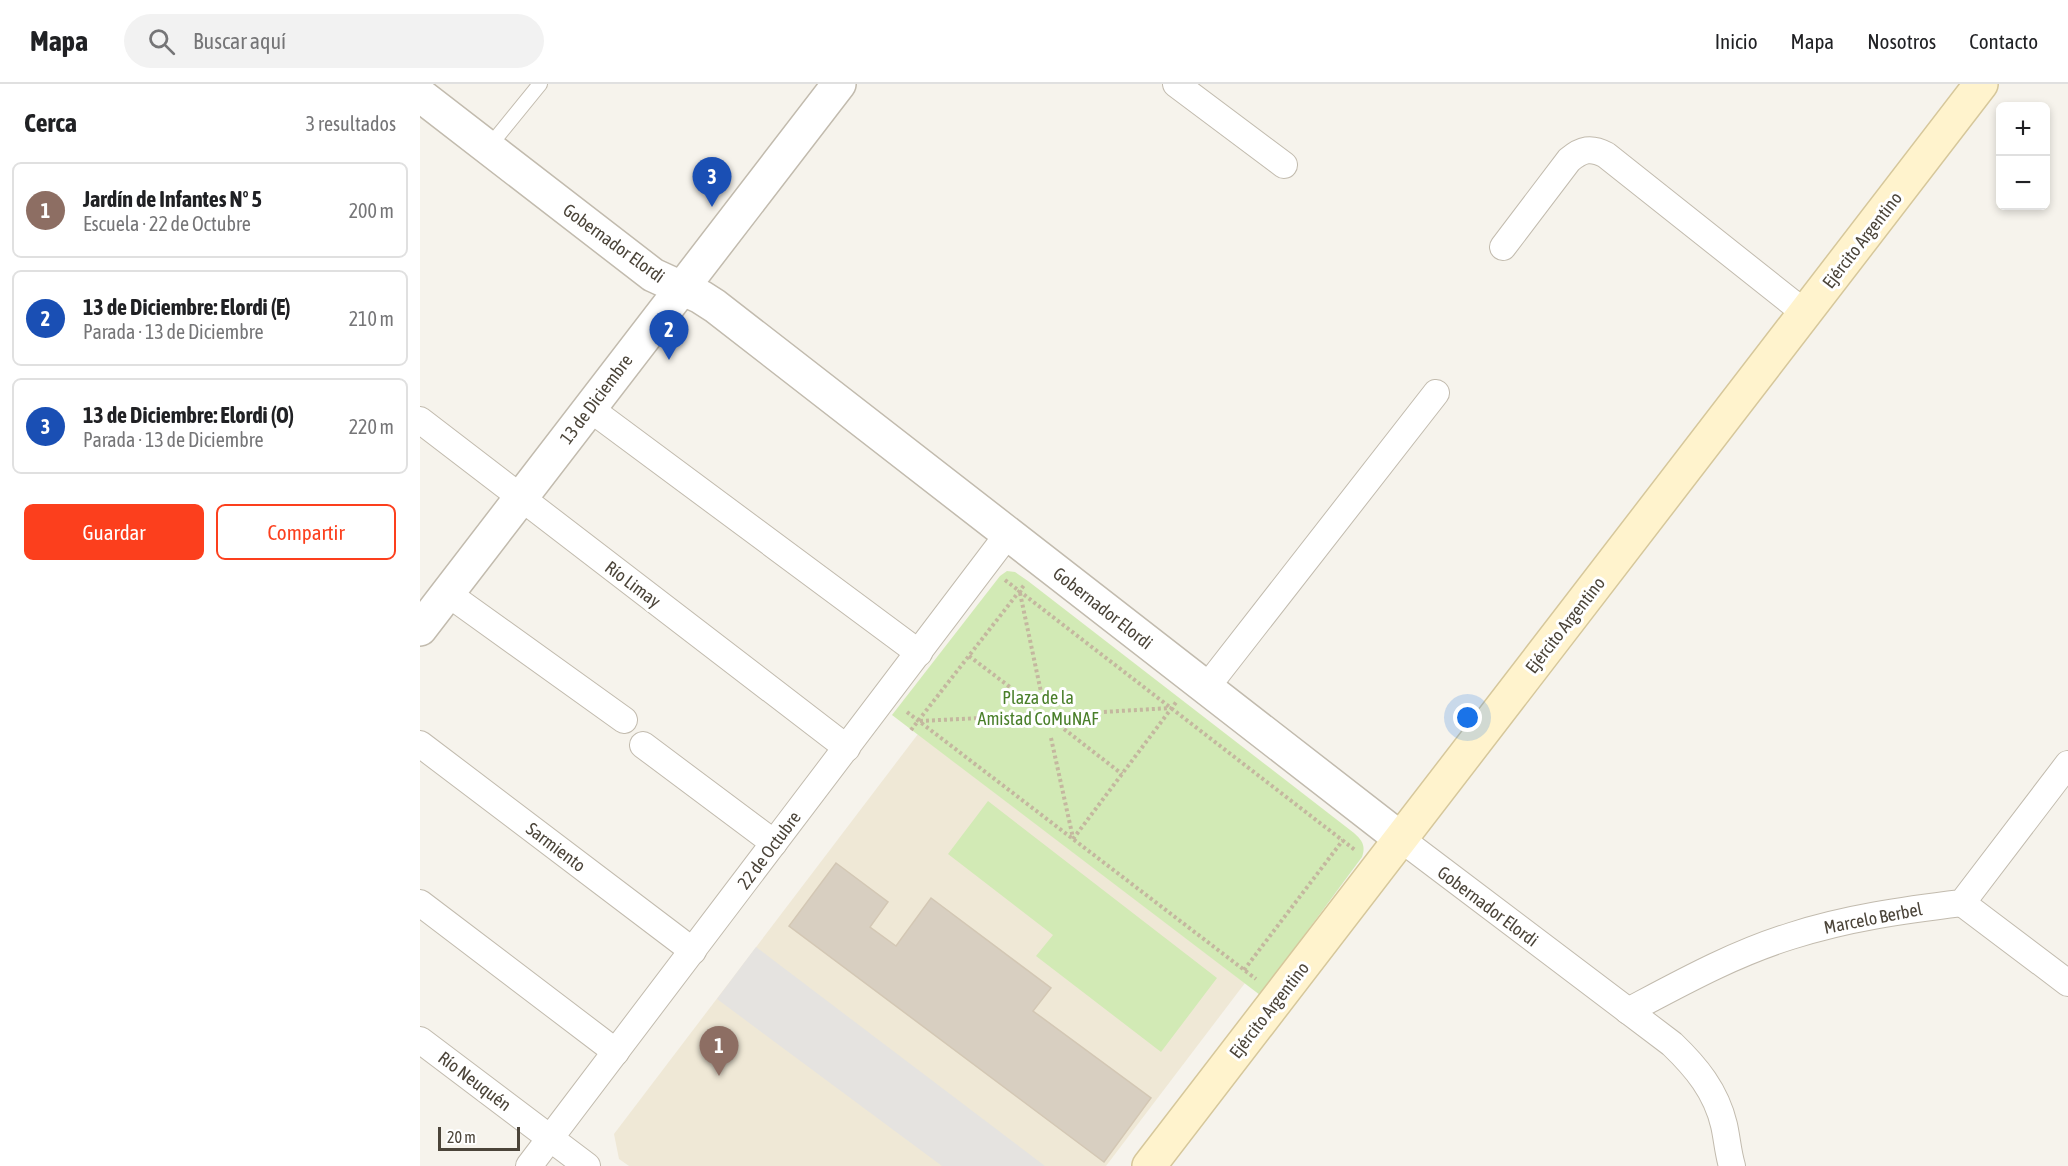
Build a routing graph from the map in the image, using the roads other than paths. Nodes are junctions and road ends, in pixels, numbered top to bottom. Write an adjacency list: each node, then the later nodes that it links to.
1 (540, 84): 6 (lane)
2 (838, 84): 9 (street, 13 de Diciembre)
3 (1176, 84): 7 (street)
4 (1981, 84): 10 (main road, Ejército Argentino)
5 (420, 95): 6 (street, Gobernador Elordi)
6 (488, 148): 9 (street, Gobernador Elordi)
7 (1284, 165)
8 (1503, 246): 10 (street)
9 (680, 288): 12 (street, 13 de Diciembre); 15 (street, Gobernador Elordi)
10 (1805, 313): 25 (main road, Ejército Argentino)
11 (1436, 393): 19 (street)
12 (589, 408): 14 (street, 13 de Diciembre); 18 (street)
13 (420, 420): 14 (street, Río Limay)
14 (520, 497): 16 (street, 13 de Diciembre); 23 (street, Río Limay)
15 (1008, 534): 18 (street, 22 de Octubre); 19 (street, Gobernador Elordi)
16 (447, 593): 17 (street, 13 de Diciembre); 20 (street)
17 (420, 629)
18 (919, 653): 23 (street, 22 de Octubre)
19 (1193, 693): 25 (street, Gobernador Elordi)
20 (624, 720)
21 (420, 744): 29 (street, Sarmiento)
22 (643, 745): 26 (street)
23 (847, 748): 26 (street, 22 de Octubre)
24 (2068, 764): 28 (street)
25 (1401, 840): 31 (street, Gobernador Elordi); 37 (main road, Ejército Argentino)
26 (774, 843): 29 (street, 22 de Octubre)
27 (420, 903): 33 (street)
28 (1962, 903): 30 (street); 31 (street, Marcelo Berbel)
29 (693, 951): 33 (street, 22 de Octubre)
30 (2068, 983)
31 (1628, 1011): 38 (street, Gobernador Elordi)
32 (420, 1040): 34 (street, Río Neuquén)
33 (616, 1052): 34 (street, 22 de Octubre)
34 (550, 1138): 35 (street, 22 de Octubre); 36 (street, Río Neuquén)
35 (529, 1166)
36 (586, 1166)
37 (1149, 1166)
38 (1732, 1166)

